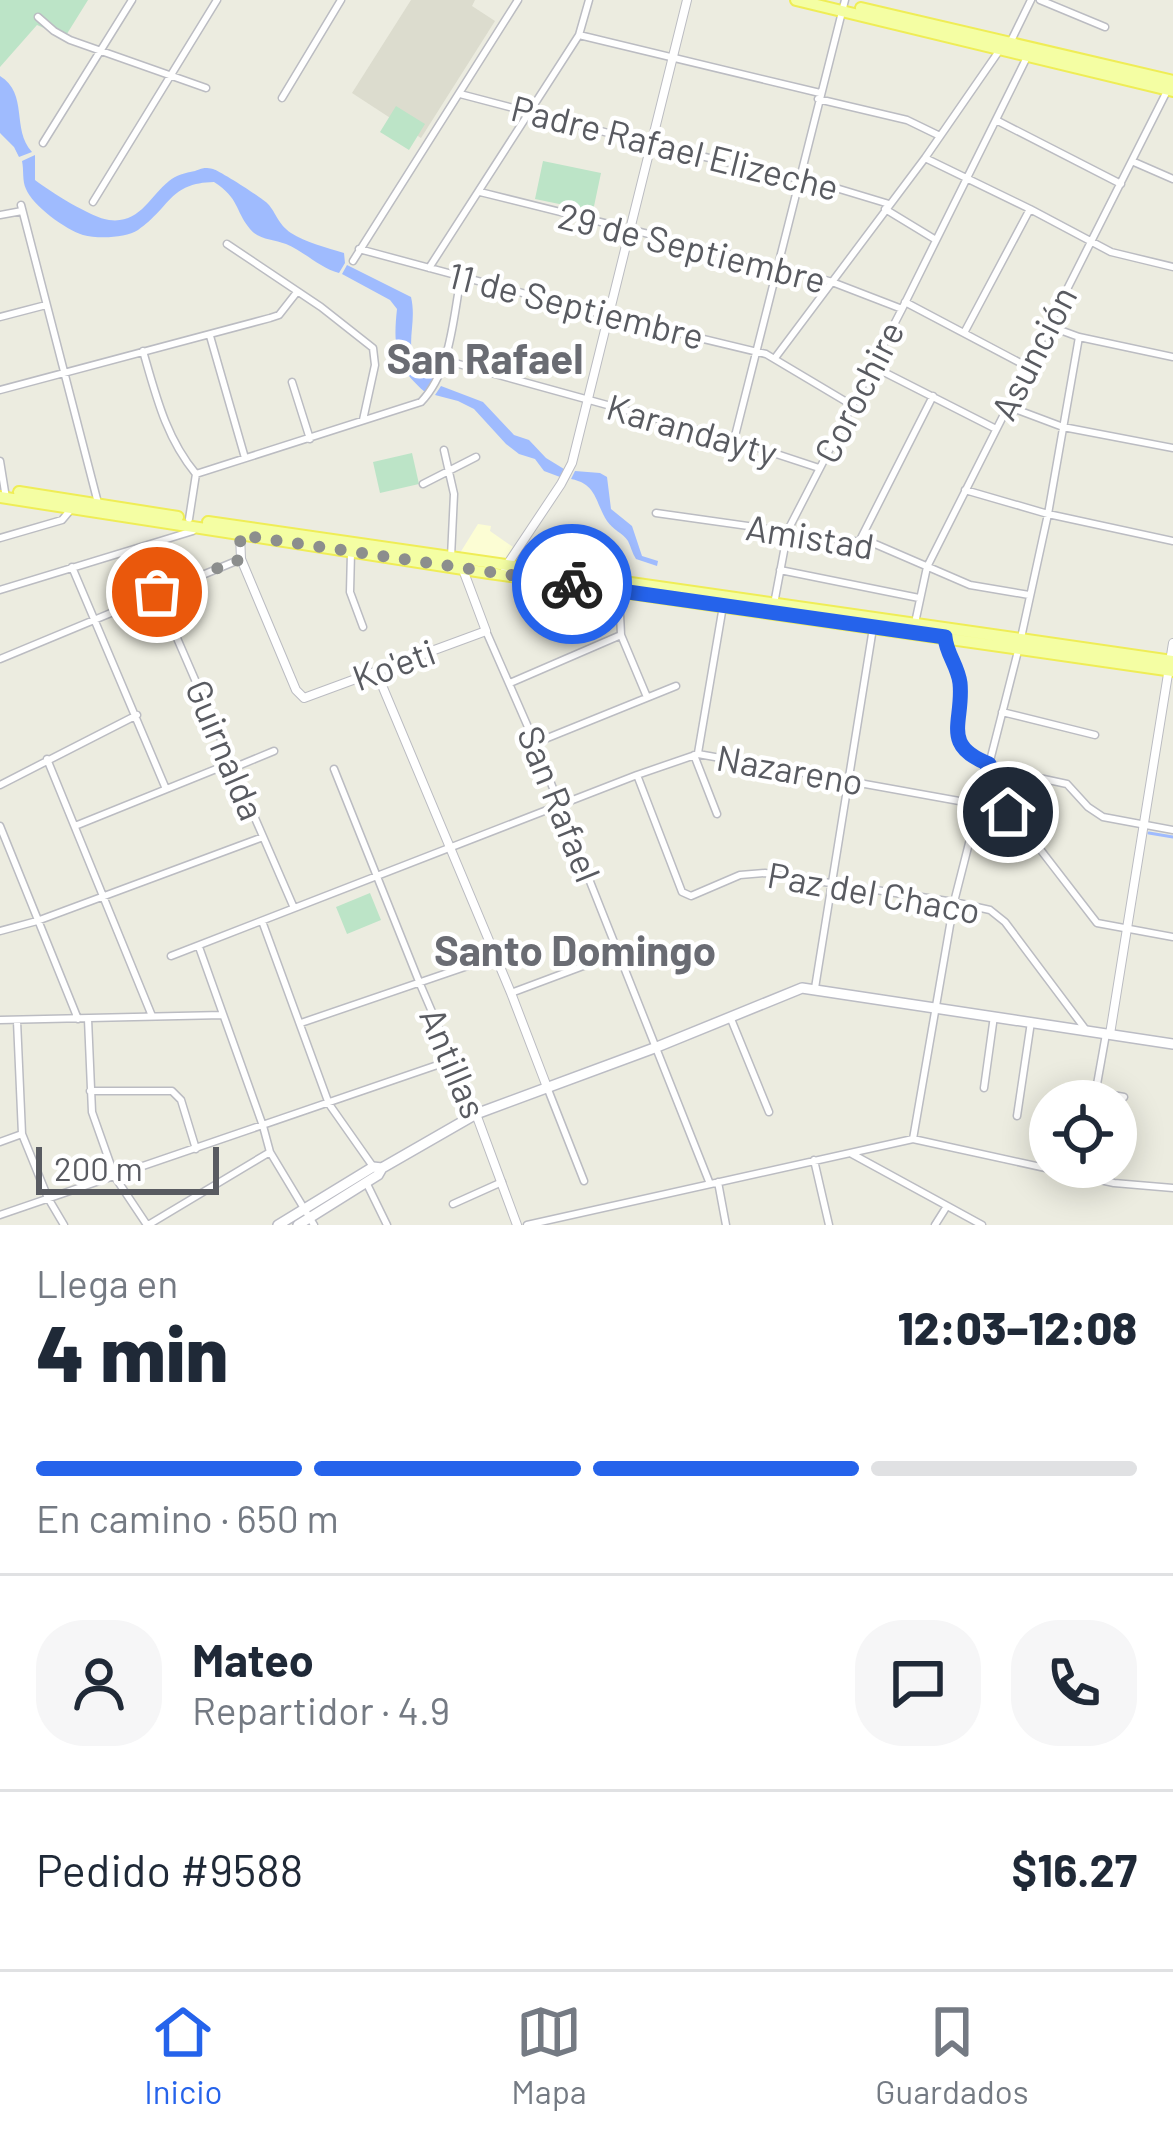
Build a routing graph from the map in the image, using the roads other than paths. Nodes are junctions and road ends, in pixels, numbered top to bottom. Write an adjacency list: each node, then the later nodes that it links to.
1 (132, 0): 16 (street)
2 (217, 0): 19 (street)
3 (341, 0): 24 (street)
4 (518, 0): 22 (street)
5 (589, 0): 14 (street)
6 (687, 0): 18 (street)
7 (796, 0): 11 (main road)
8 (828, 0): 11 (main road)
9 (1030, 0): 15 (street)
10 (1040, 0): 13 (street)
11 (844, 5): 15 (main road); 23 (street)
12 (38, 17): 16 (street)
13 (1105, 27)
14 (579, 35): 18 (street); 25 (street)
15 (1005, 47): 17 (main road); 27 (street)
16 (100, 51): 19 (street); 28 (street)
17 (1029, 52): 20 (main road); 26 (street, Corochire)
18 (672, 59): 23 (street); 29 (street)
19 (171, 75): 21 (street); 37 (street)
20 (1172, 85): 31 (street, Asunción)
21 (206, 88)
22 (460, 94): 25 (street, Padre Rafael Elizeche); 45 (street)
23 (819, 96): 27 (street); 32 (street)
24 (282, 98)
25 (531, 112): 29 (street, Padre Rafael Elizeche); 36 (street)
26 (996, 120): 33 (street, Corochire); 35 (street)
27 (940, 136): 30 (street)
28 (43, 143)
29 (650, 144): 32 (street, Padre Rafael Elizeche); 41 (street)
30 (925, 158): 33 (street); 38 (street)
31 (1133, 163): 34 (street); 35 (street, Asunción)
32 (799, 179): 38 (street, Padre Rafael Elizeche); 47 (street)
33 (967, 179): 39 (street); 42 (street, Corochire)
34 (1173, 179)
35 (1121, 184): 43 (street, Asunción)
36 (480, 193): 41 (street, 29 de Septiembre); 49 (street)
37 (93, 202)
38 (887, 207): 42 (street, Padre Rafael Elizeche); 51 (street)
39 (1030, 209): 43 (street); 58 (street)
40 (0, 215): 53 (street)
41 (629, 231): 47 (street, 29 de Septiembre); 55 (street)
42 (936, 240): 54 (street, Corochire)
43 (1090, 241): 48 (street); 57 (street, Asunción)
44 (227, 244): 52 (street)
45 (359, 249): 46 (street); 49 (street, 11 de Septiembre)
46 (352, 261)
47 (777, 266): 51 (street, 29 de Septiembre); 62 (street)
48 (1173, 267)
49 (429, 268): 50 (street, 11 de Septiembre)
50 (461, 277): 55 (street, 11 de Septiembre); 66 (street)
51 (832, 282): 54 (street, 29 de Septiembre); 65 (street)
52 (297, 292): 59 (street); 76 (street)
53 (46, 305): 56 (street); 69 (street)
54 (903, 306): 58 (street, 29 de Septiembre); 67 (street, Corochire)
55 (608, 316): 62 (street, 11 de Septiembre); 73 (street)
56 (0, 317)
57 (1049, 326): 60 (street); 68 (street, Asunción)
58 (964, 333): 68 (street, 29 de Septiembre)
59 (211, 336): 61 (street); 84 (street)
60 (1079, 337): 64 (street); 77 (street)
61 (143, 351): 69 (street); 88 (street)
62 (757, 352): 65 (street, 11 de Septiembre); 80 (street)
63 (426, 356): 66 (street, Karandayty)
64 (1173, 357)
65 (775, 358): 74 (street, 11 de Septiembre)
66 (444, 362): 73 (street, Karandayty); 76 (street)
67 (872, 366): 72 (street); 74 (street, Corochire)
68 (1028, 367): 75 (street, Asunción)
69 (64, 372): 71 (street); 93 (street)
70 (292, 382): 79 (street)
71 (0, 390)
72 (933, 396): 78 (street); 101 (street)
73 (587, 400): 80 (street, Karandayty); 108 (street)
74 (851, 405): 86 (street, Corochire)
75 (1007, 406): 77 (street); 78 (street, Asunción)
76 (363, 420): 79 (street)
77 (1064, 427): 81 (street); 95 (street)
78 (996, 429): 90 (street, Asunción)
79 (310, 439): 84 (street)
80 (734, 440): 86 (street, Karandayty)
81 (1173, 448)
82 (444, 450): 87 (street)
83 (476, 457): 87 (street)
84 (245, 458): 88 (street)
85 (0, 461): 91 (street)
86 (820, 468): 98 (street, Corochire)
87 (450, 471): 89 (street); 105 (street)
88 (196, 474): 96 (street)
89 (423, 484)
90 (965, 490): 95 (street); 107 (street, Asunción)
91 (3, 494): 92 (main road); 93 (main road)
92 (72, 508): 93 (main road); 100 (street)
93 (99, 508): 96 (main road); 97 (main road)
94 (656, 513): 98 (street, Amistad)
95 (1048, 514): 102 (street); 113 (street)
96 (189, 519): 99 (main road)
97 (202, 528): 99 (main road); 106 (street)
98 (788, 530): 101 (street, Amistad); 109 (street, Corochire)
99 (240, 531): 103 (main road); 104 (street); 105 (main road)
100 (0, 538)
101 (859, 542): 107 (street, Amistad)
102 (1173, 542)
103 (351, 551): 105 (main road); 119 (street)
104 (241, 559): 112 (street); 128 (street, Ko'eti)
105 (458, 561): 108 (main road); 121 (street, San Rafael)
106 (72, 567): 110 (street); 117 (street)
107 (927, 567): 113 (street, Amistad); 114 (street, Asunción)
108 (504, 570): 111 (main road); 115 (main road)
109 (780, 570): 114 (street); 116 (street, Corochire)
110 (0, 590)
111 (619, 590): 115 (main road); 122 (street)
112 (157, 592): 117 (street); 140 (street, Guirnalda)
113 (1029, 595): 124 (street)
114 (920, 598): 120 (street, Asunción)
115 (724, 601): 116 (main road); 137 (street)
116 (773, 608): 118 (main road)
117 (95, 619): 126 (street); 133 (street)
118 (874, 623): 120 (main road); 143 (street)
119 (363, 627)
120 (915, 628): 123 (main road); 124 (main road)
121 (486, 631): 128 (street, Ko'eti); 129 (street, San Rafael)
122 (621, 635): 129 (street); 131 (street)
123 (945, 637): 124 (main road); 139 (street)
124 (1020, 643): 127 (main road); 132 (street)
125 (1173, 643): 127 (street)
126 (0, 659)
127 (1171, 666): 149 (street)
128 (376, 671): 155 (street)
129 (510, 683): 135 (street, San Rafael)
130 (676, 686): 131 (street)
131 (647, 697): 135 (street)
132 (1002, 712): 134 (street); 139 (street)
133 (136, 715): 138 (street); 145 (street)
134 (1095, 735)
135 (535, 743): 147 (street, San Rafael)
136 (274, 752): 140 (street)
137 (696, 755): 142 (street, Nazareno); 143 (street, Nazareno); 148 (street)
138 (47, 759): 144 (street); 151 (street)
139 (989, 764): 146 (street); 149 (street)
140 (232, 765): 145 (street); 153 (street, Guirnalda)
141 (334, 769): 156 (street, Antillas)
142 (637, 775): 147 (street, Nazareno); 157 (street, Paz del Chaco)
143 (850, 780): 146 (street, Nazareno); 157 (street)
144 (0, 784)
145 (166, 790): 151 (street)
146 (979, 803): 159 (street); 163 (street, Nazareno)
147 (560, 805): 155 (street, Nazareno); 167 (street, San Rafael)
148 (717, 814)
149 (1142, 824): 152 (street); 163 (street)
150 (0, 826): 154 (street)
151 (75, 826): 158 (street)
152 (1173, 830)
153 (263, 837): 158 (street); 160 (street, Guirnalda)
154 (4, 848): 161 (street)
155 (450, 848): 156 (street, Nazareno); 169 (street)
156 (377, 878): 160 (street, Nazareno); 170 (street, Antillas)
157 (831, 885): 159 (street, Paz del Chaco); 171 (street)
158 (104, 897): 161 (street); 175 (street)
159 (954, 902): 173 (street); 184 (street, Paz del Chaco)
160 (294, 908): 162 (street, Nazareno)
161 (37, 921): 164 (street); 178 (street)
162 (262, 921): 166 (street, Nazareno); 182 (street)
163 (1127, 929): 165 (street, Nazareno); 185 (street)
164 (0, 931)
165 (1173, 937)
166 (199, 946): 168 (street, Nazareno); 174 (street)
167 (618, 953): 172 (street); 187 (street, San Rafael)
168 (171, 956)
169 (494, 958): 170 (street); 172 (street)
170 (420, 984): 182 (street); 188 (street, Antillas)
171 (815, 988): 173 (main road); 176 (main road)
172 (511, 994): 190 (street)
173 (936, 1007): 177 (main road); 199 (street)
174 (224, 1015): 175 (street); 197 (street)
175 (152, 1016): 179 (street)
176 (730, 1016): 187 (main road); 194 (street)
177 (994, 1016): 183 (main road); 191 (street)
178 (78, 1019): 179 (street); 181 (street)
179 (88, 1019): 192 (street)
180 (0, 1020): 181 (street)
181 (17, 1021): 198 (street)
182 (302, 1022): 193 (street)
183 (1031, 1022): 184 (main road); 196 (street)
184 (1087, 1030): 185 (main road)
185 (1108, 1034): 186 (main road); 189 (street)
186 (1173, 1044)
187 (657, 1047): 190 (main road); 210 (street, San Rafael)
188 (452, 1060): 193 (street); 195 (street, Antillas)
189 (1098, 1080)
190 (547, 1087): 195 (main road); 207 (street)
191 (984, 1088)
192 (90, 1091): 201 (street); 206 (street)
193 (329, 1104): 197 (street); 205 (street)
194 (770, 1112)
195 (476, 1114): 205 (main road); 209 (street, Antillas)
196 (1017, 1116)
197 (263, 1126): 201 (street); 202 (street)
198 (22, 1134): 200 (street); 212 (street)
199 (913, 1139): 203 (street); 211 (street)
200 (0, 1142)
201 (196, 1149): 206 (street)
202 (270, 1152): 216 (street); 218 (street)
203 (849, 1153): 204 (street); 214 (street)
204 (814, 1160): 210 (street); 225 (street)
205 (378, 1170): 208 (main road); 216 (main road)
206 (116, 1177): 212 (street); 218 (street)
207 (584, 1181)
208 (366, 1182): 216 (main road); 221 (street)
209 (502, 1182): 213 (street); 222 (street, Antillas)
210 (714, 1183): 223 (street); 224 (street, San Rafael)
211 (1173, 1188)
212 (48, 1198): 215 (street); 217 (street)
213 (453, 1204)
214 (947, 1206): 226 (street); 227 (street)
215 (0, 1215)
216 (309, 1217): 219 (main road); 220 (main road)
217 (64, 1225)
218 (147, 1225)
219 (278, 1225)
220 (298, 1225)
221 (387, 1225)
222 (517, 1225)
223 (527, 1225)
224 (727, 1225)
225 (829, 1225)
226 (935, 1225)
227 (982, 1225)

